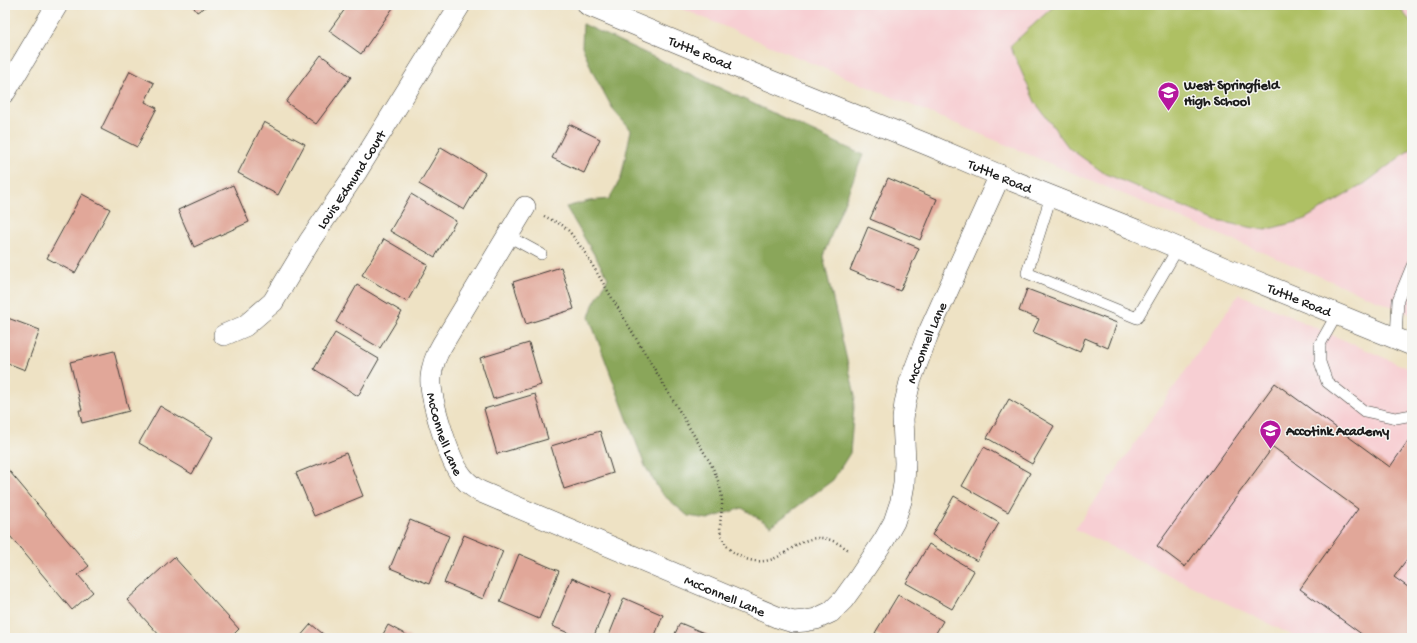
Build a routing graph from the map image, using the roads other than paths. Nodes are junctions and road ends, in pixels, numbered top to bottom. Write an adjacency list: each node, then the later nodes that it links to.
1 (58, 5): 4 (street)
2 (460, 5): 13 (street, Louis Edmund Court)
3 (588, 5): 5 (street, Tuttle Road)
4 (5, 92)
5 (1000, 175): 6 (street, Tuttle Road); 8 (street, McConnell Lane)
6 (1051, 196): 9 (street, Tuttle Road); 9 (lane)
7 (525, 207): 8 (street, McConnell Lane)
8 (508, 236): 10 (lane)
9 (1178, 248): 12 (street, Tuttle Road)
10 (541, 254)
11 (1412, 266): 14 (lane)
12 (1337, 314): 14 (street, Tuttle Road); 15 (lane)
13 (224, 335)
14 (1404, 342)
15 (1412, 415)

